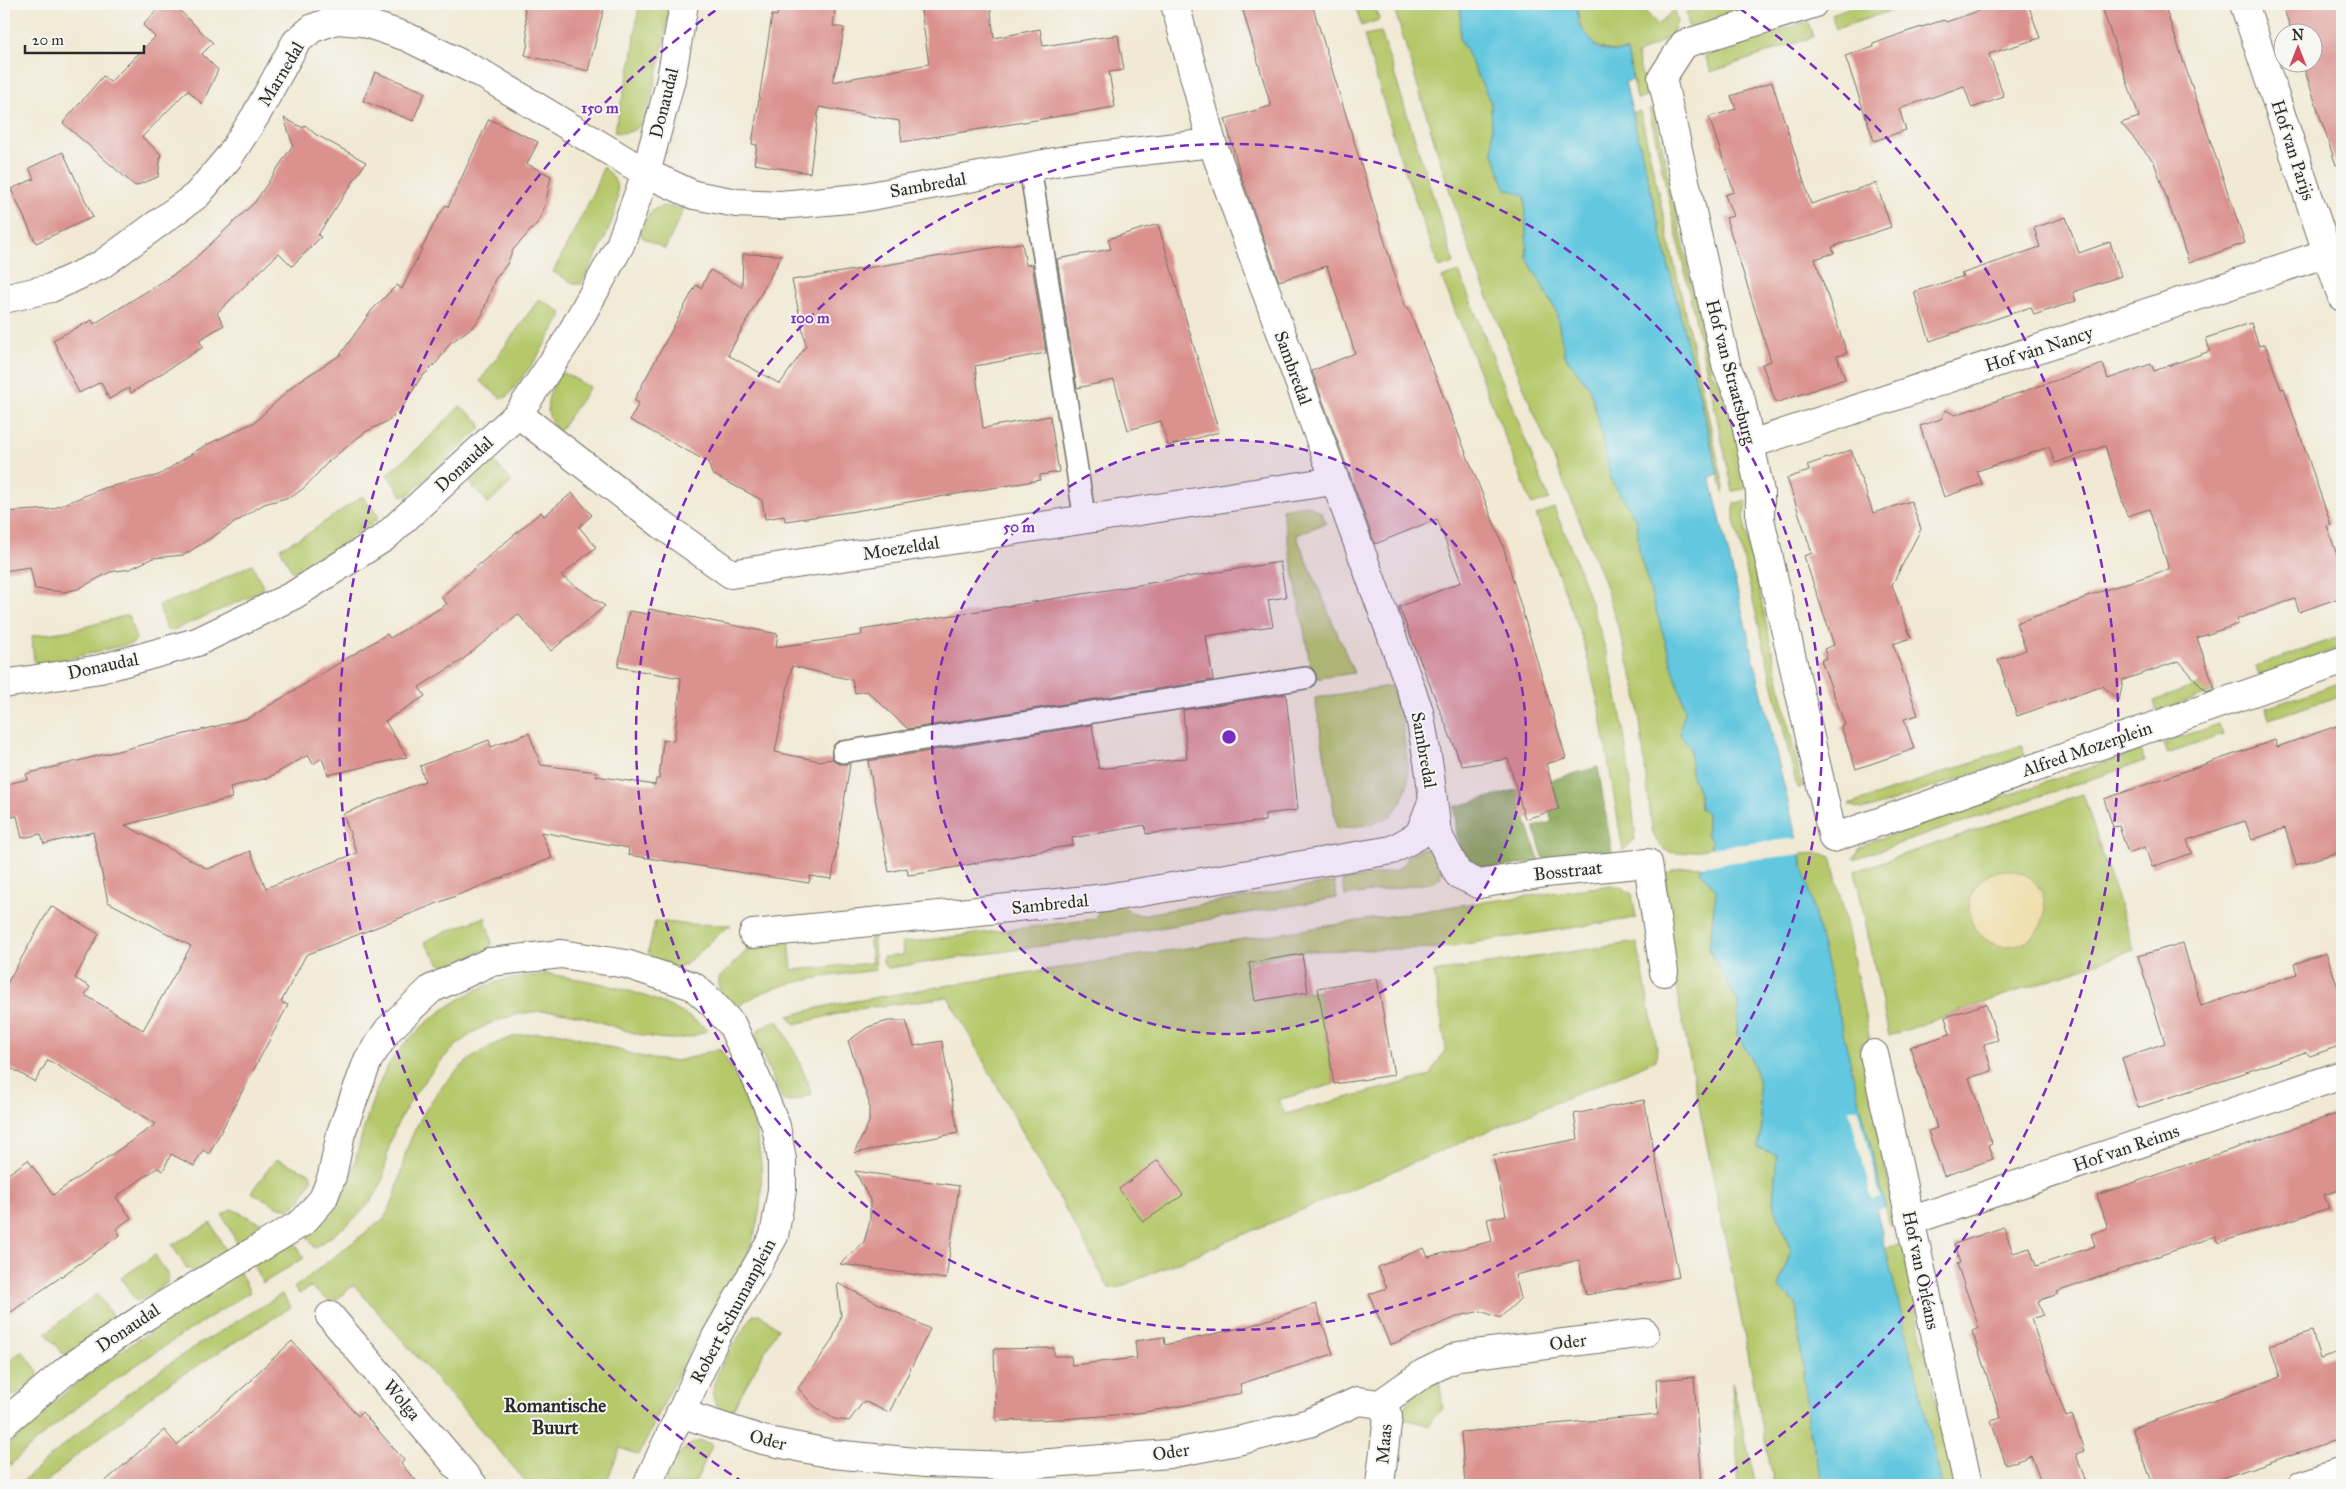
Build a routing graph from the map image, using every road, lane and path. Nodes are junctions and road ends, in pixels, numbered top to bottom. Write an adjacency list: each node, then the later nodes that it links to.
1 (684, 4): 7 (street, Donaudal)
2 (1175, 4): 5 (street, Sambredal)
3 (1813, 4): 12 (street, Hof van Straatsburg)
4 (2244, 4): 8 (street, Hof van Parijs)
5 (1212, 143): 6 (street, Sambredal); 13 (street, Sambredal)
6 (1030, 167): 7 (street, Sambredal); 14 (lane)
7 (646, 173): 10 (street, Marnedal); 11 (street, Donaudal)
8 (2327, 253): 9 (street, Hof van Parijs); 12 (street, Hof van Nancy)
9 (2342, 297)
10 (4, 298)
11 (518, 414): 14 (street, Moezeldal); 17 (street, Donaudal)
12 (1751, 444): 20 (street, Hof van Straatsburg)
13 (1333, 481): 14 (street, Moezeldal); 19 (street, Sambredal)
14 (1085, 521)
15 (2342, 661): 20 (street, Alfred Mozerplein)
16 (1305, 678): 18 (lane)
17 (4, 684)
18 (843, 752)
19 (1432, 802): 21 (street, Sambredal); 22 (street, Bosstraat)
20 (1833, 838)
21 (753, 934)
22 (1664, 972)
23 (1874, 1054): 25 (street, Hof van Orléans)
24 (2342, 1075): 25 (street, Hof van Reims)
25 (1910, 1221): 36 (street, Hof van Orléans)
26 (261, 1247): 30 (street, Robert Schumanplein); 31 (street, Donaudal)
27 (330, 1316): 33 (street, Wolga)
28 (1645, 1333): 29 (street, Oder)
29 (1380, 1404): 30 (street, Oder); 35 (street, Maas)
30 (680, 1413): 34 (street, Robert Schumanplein)
31 (4, 1423)
32 (2342, 1472): 37 (street)
33 (473, 1485)
34 (647, 1485)
35 (1380, 1485)
36 (1968, 1485)
37 (2302, 1485)

